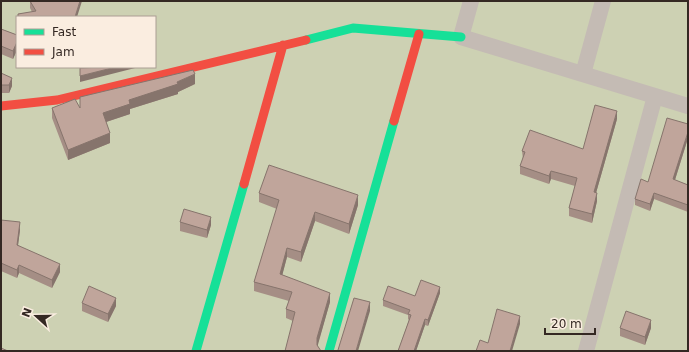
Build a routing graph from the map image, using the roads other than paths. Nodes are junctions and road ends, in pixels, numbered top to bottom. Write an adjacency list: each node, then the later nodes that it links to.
1 (471, 1): 4 (street)
2 (603, 1): 6 (street)
3 (418, 34): 4 (street); 5 (street); 11 (street)
4 (461, 38): 6 (street)
5 (283, 45): 8 (street); 10 (street)
6 (583, 74): 7 (street)
7 (655, 96): 9 (street); 12 (street)
8 (1, 106)
9 (688, 106)
10 (196, 351)
11 (329, 351)
12 (586, 351)

